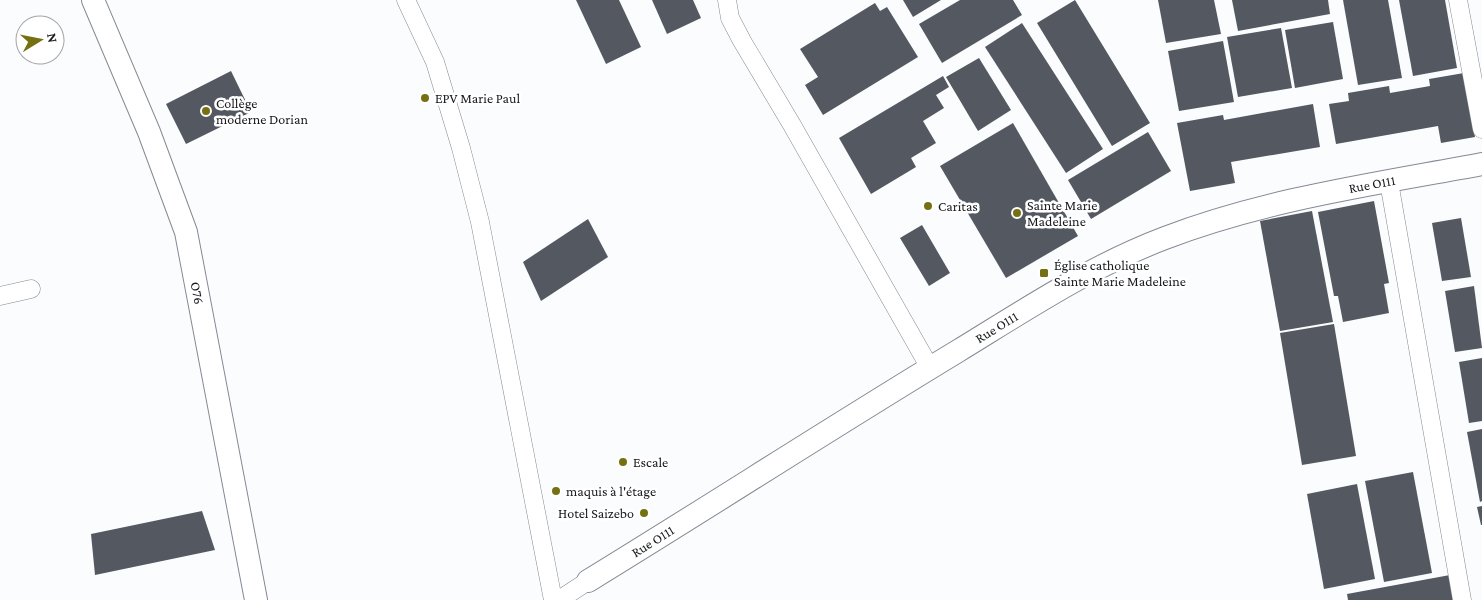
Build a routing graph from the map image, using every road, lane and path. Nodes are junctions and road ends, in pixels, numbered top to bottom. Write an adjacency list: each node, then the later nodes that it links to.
1 (93, 0): 12 (street, O76)
2 (406, 0): 13 (street)
3 (728, 0): 10 (street)
4 (1458, 0): 5 (street)
5 (1482, 129)
6 (1482, 164): 7 (street, Rue O111)
7 (1389, 182): 10 (street, Rue O111); 15 (street)
8 (31, 289): 9 (street)
9 (0, 296)
10 (930, 368): 11 (street, Rue O111)
11 (588, 581): 14 (street, Rue O111)
12 (256, 600)
13 (553, 600)
14 (559, 600)
15 (1462, 600)

